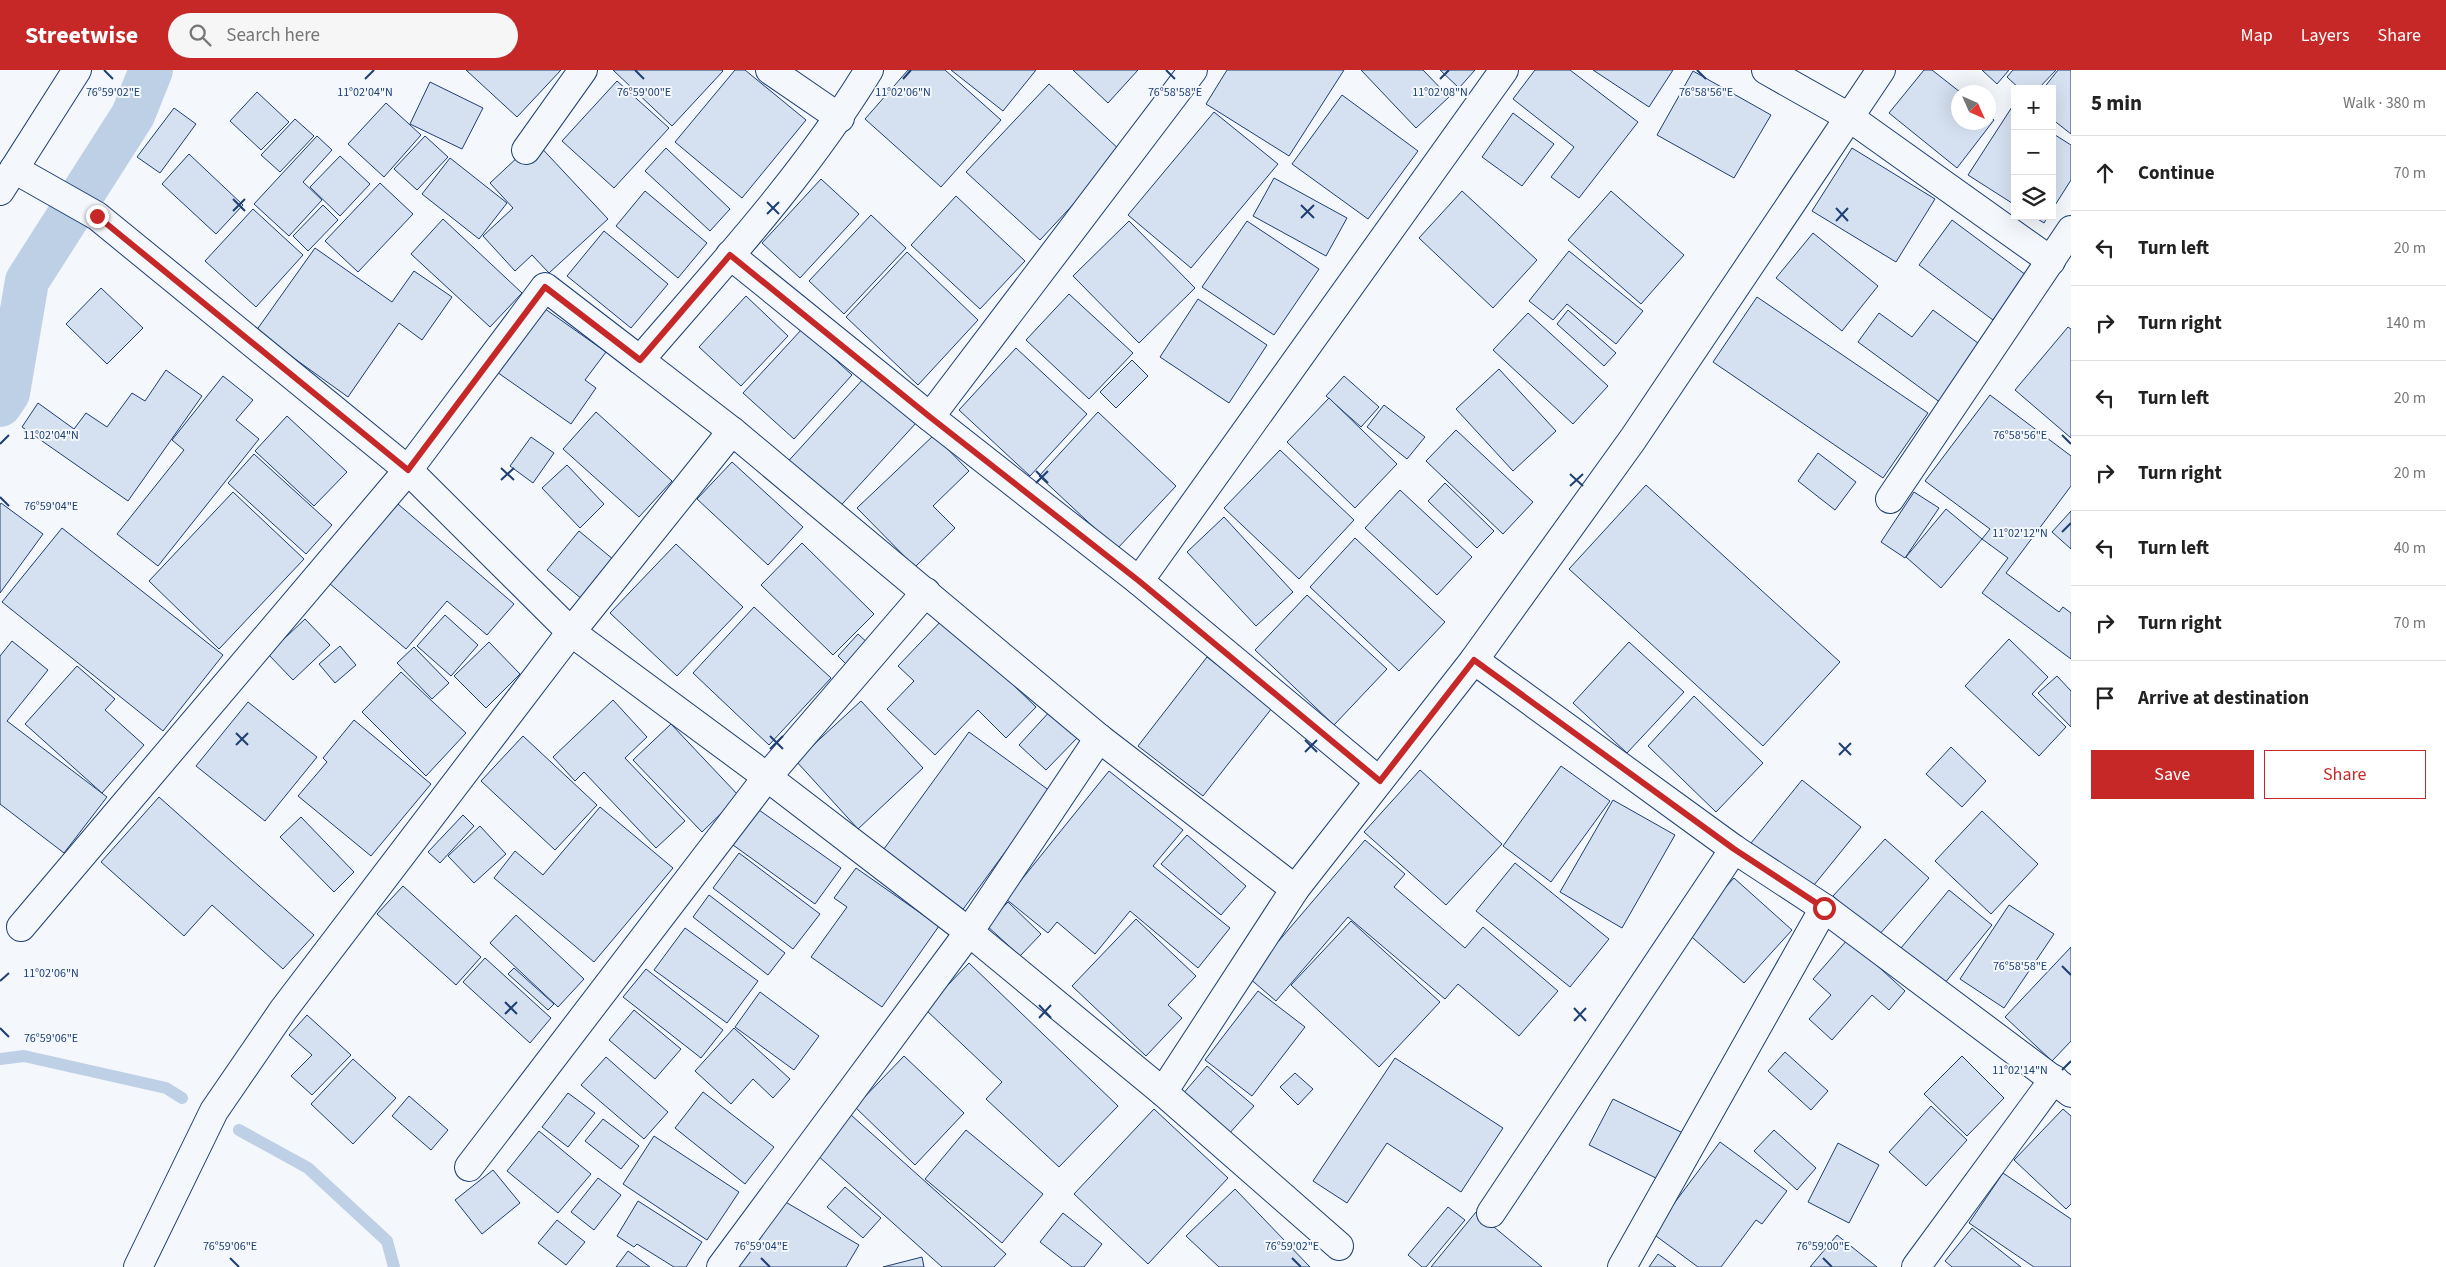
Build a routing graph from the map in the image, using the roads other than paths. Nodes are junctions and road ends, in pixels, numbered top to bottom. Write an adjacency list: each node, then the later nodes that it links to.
1 (77, 70): 12 (street)
2 (583, 70): 11 (street)
3 (770, 70): 10 (street)
4 (869, 70): 10 (street)
5 (1193, 70): 18 (street)
6 (1504, 70): 22 (street)
7 (1766, 70): 9 (street)
8 (1881, 70): 9 (street)
9 (1849, 117): 16 (street); 25 (street)
10 (840, 118): 15 (street)
11 (526, 150)
12 (16, 170): 13 (street); 20 (street)
13 (0, 192)
14 (2071, 230): 16 (street)
15 (730, 255): 17 (street); 18 (street)
16 (2051, 260): 21 (street)
17 (640, 360): 19 (street); 20 (street)
18 (930, 417): 22 (street)
19 (732, 431): 23 (street); 24 (street)
20 (408, 470): 24 (street); 32 (street)
21 (1890, 499)
22 (1139, 581): 28 (street)
23 (926, 592): 26 (street); 27 (street)
24 (571, 632): 27 (street); 39 (street)
25 (1474, 660): 28 (street); 29 (street)
26 (1099, 738): 30 (street); 33 (street)
27 (767, 777): 33 (street); 36 (street)
28 (1380, 781): 30 (street)
29 (1734, 849): 31 (street); 37 (street)
30 (1295, 889): 35 (street)
31 (1824, 908): 34 (street); 41 (street)
32 (21, 927)
33 (969, 932): 35 (street); 40 (street)
34 (2063, 1086): 42 (street)
35 (1163, 1092): 38 (street)
36 (470, 1167)
37 (1491, 1213)
38 (1339, 1246)
39 (138, 1267)
40 (721, 1267)
41 (1622, 1267)
42 (1916, 1267)

